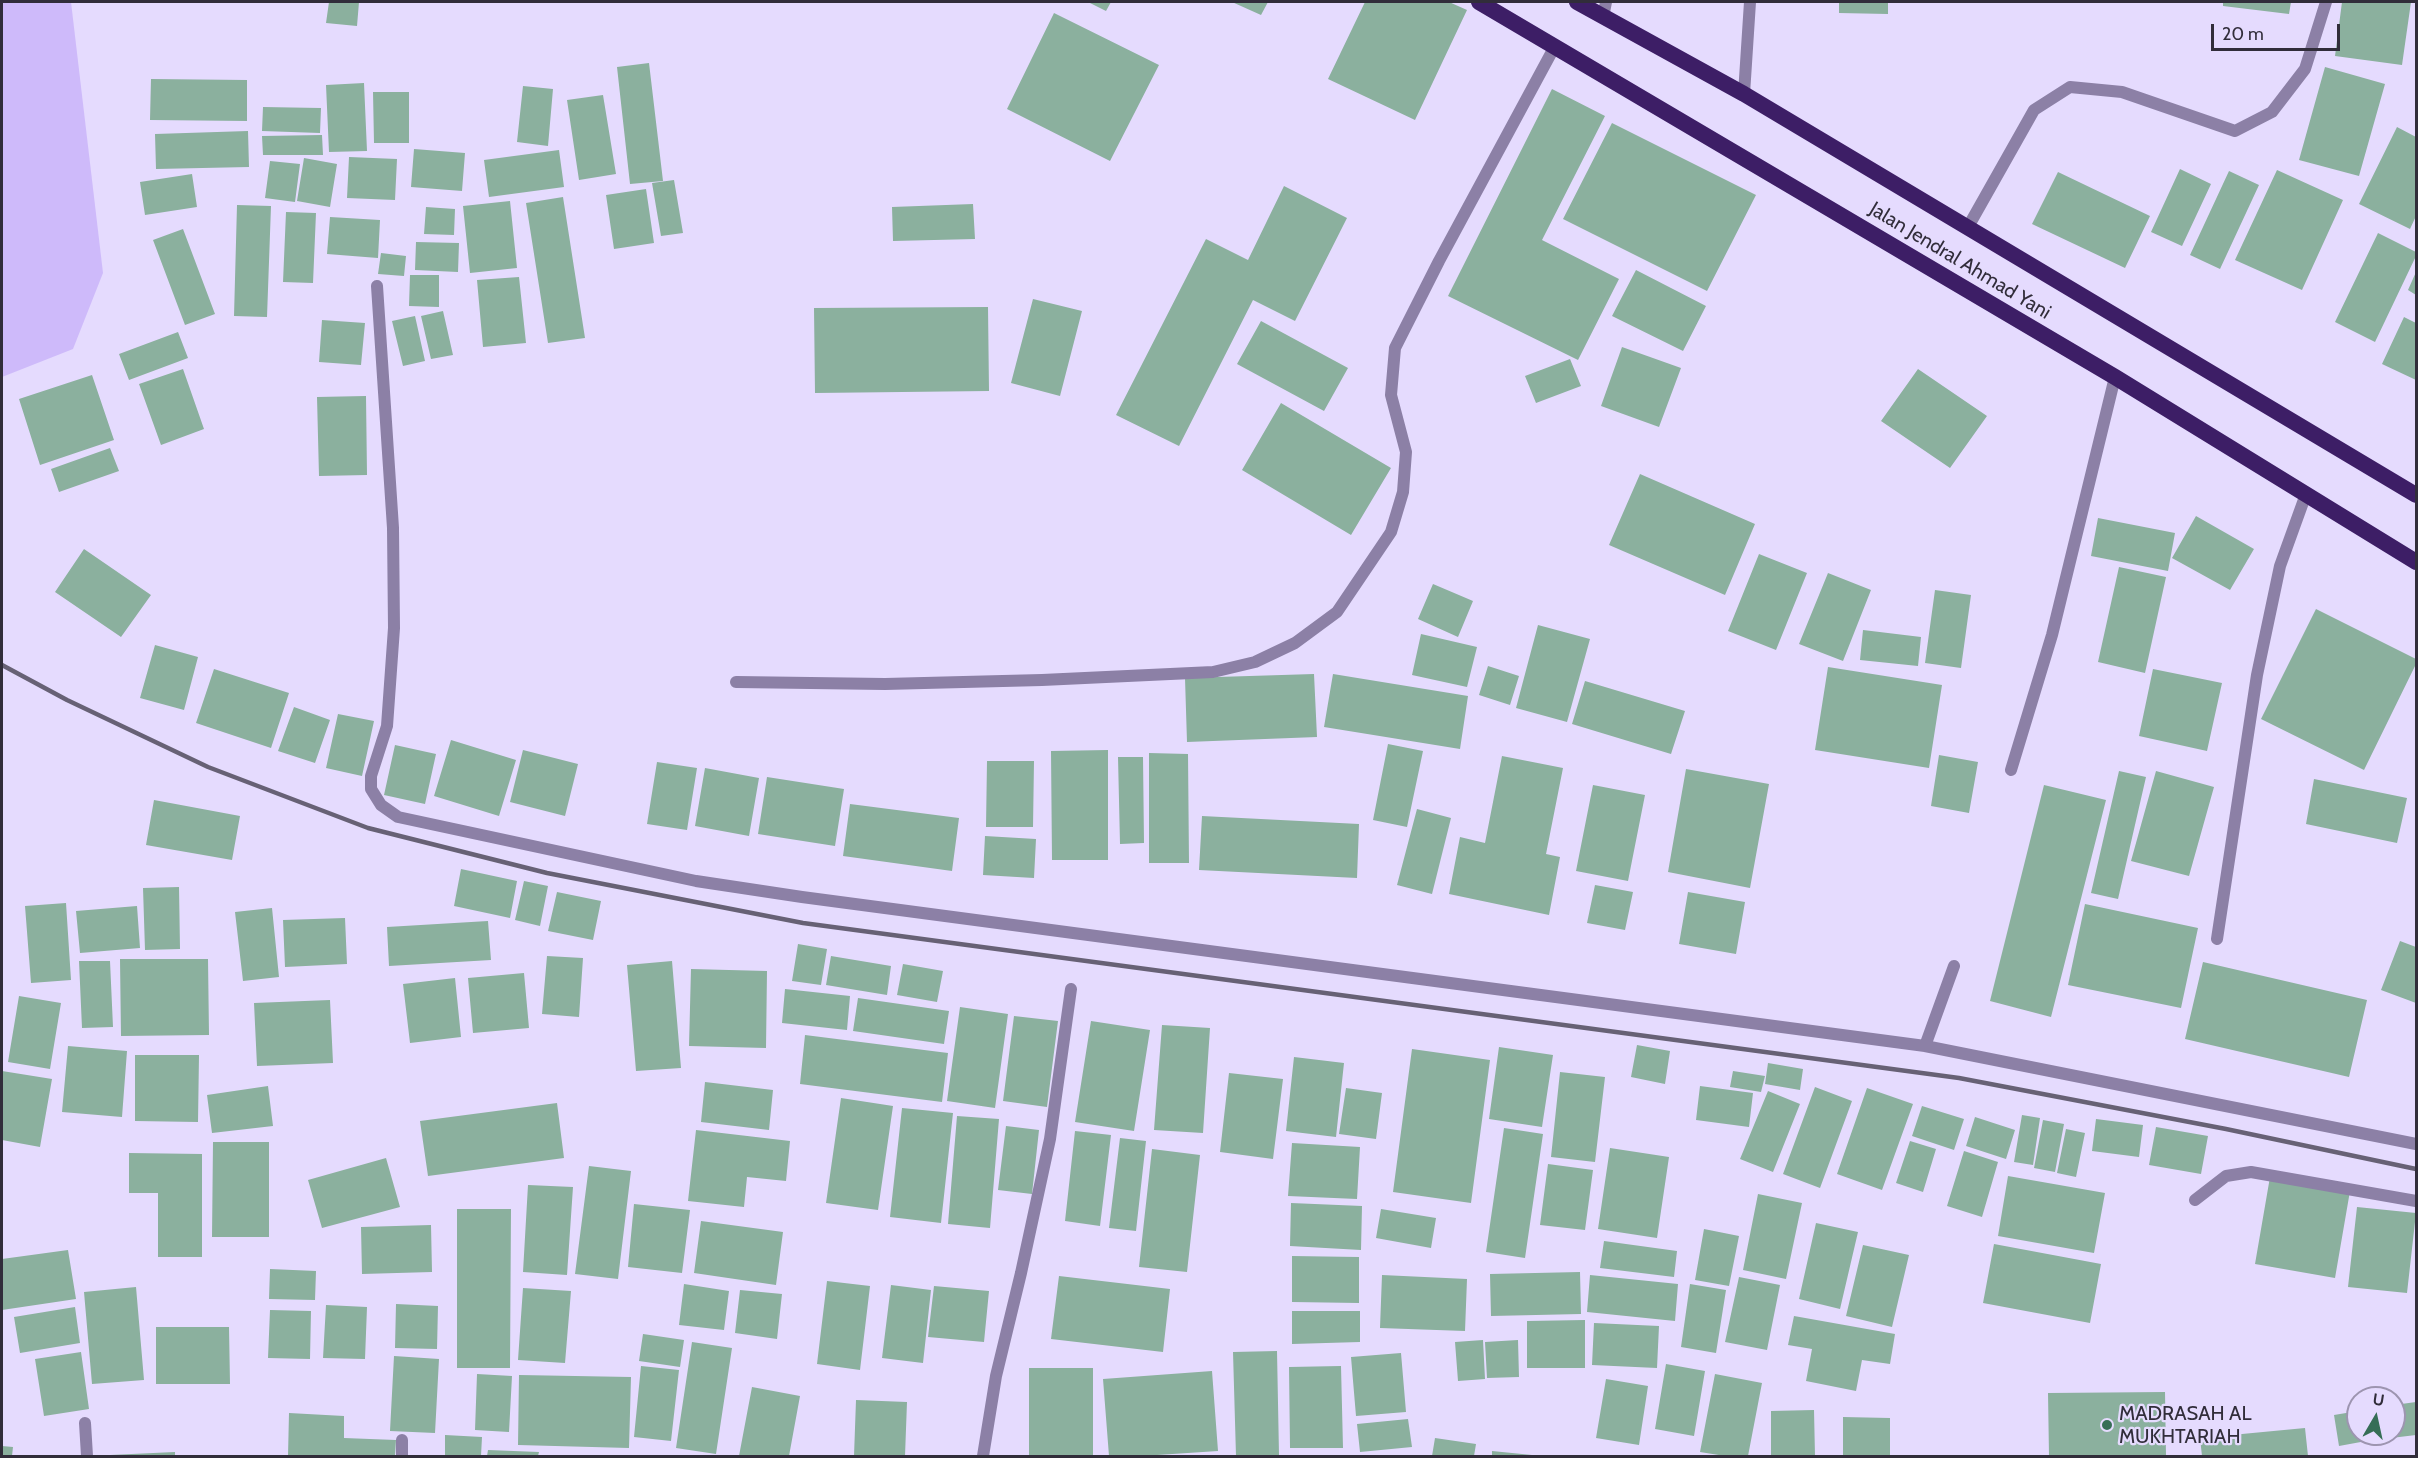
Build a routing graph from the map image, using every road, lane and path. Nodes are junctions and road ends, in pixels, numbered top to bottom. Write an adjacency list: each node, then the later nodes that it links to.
1 (1479, 2): 6 (highway, Jalan Jendral Ahmad Yani)
2 (1577, 2): 5 (highway, Jalan Jendral Ahmad Yani)
3 (1750, 2): 7 (street)
4 (2326, 2): 8 (street)
5 (1605, 9): 7 (highway, Jalan Jendral Ahmad Yani)
6 (1555, 46): 10 (highway, Jalan Jendral Ahmad Yani); 14 (street)
7 (1744, 94): 8 (highway, Jalan Jendral Ahmad Yani)
8 (1968, 226): 12 (highway, Jalan Jendral Ahmad Yani)
9 (377, 286): 19 (street)
10 (2115, 377): 11 (highway, Jalan Jendral Ahmad Yani); 15 (street)
11 (2306, 494): 13 (highway, Jalan Jendral Ahmad Yani); 16 (street)
12 (2416, 495)
13 (2416, 562)
14 (736, 682)
15 (2011, 770)
16 (2217, 939)
17 (1954, 966): 19 (street)
18 (1071, 989): 27 (street)
19 (1925, 1046): 20 (street)
20 (2416, 1144)
21 (2195, 1200): 22 (street)
22 (2416, 1201)
23 (85, 1423): 25 (street)
24 (402, 1440): 26 (street)
25 (87, 1456)
26 (402, 1456)
27 (983, 1456)

